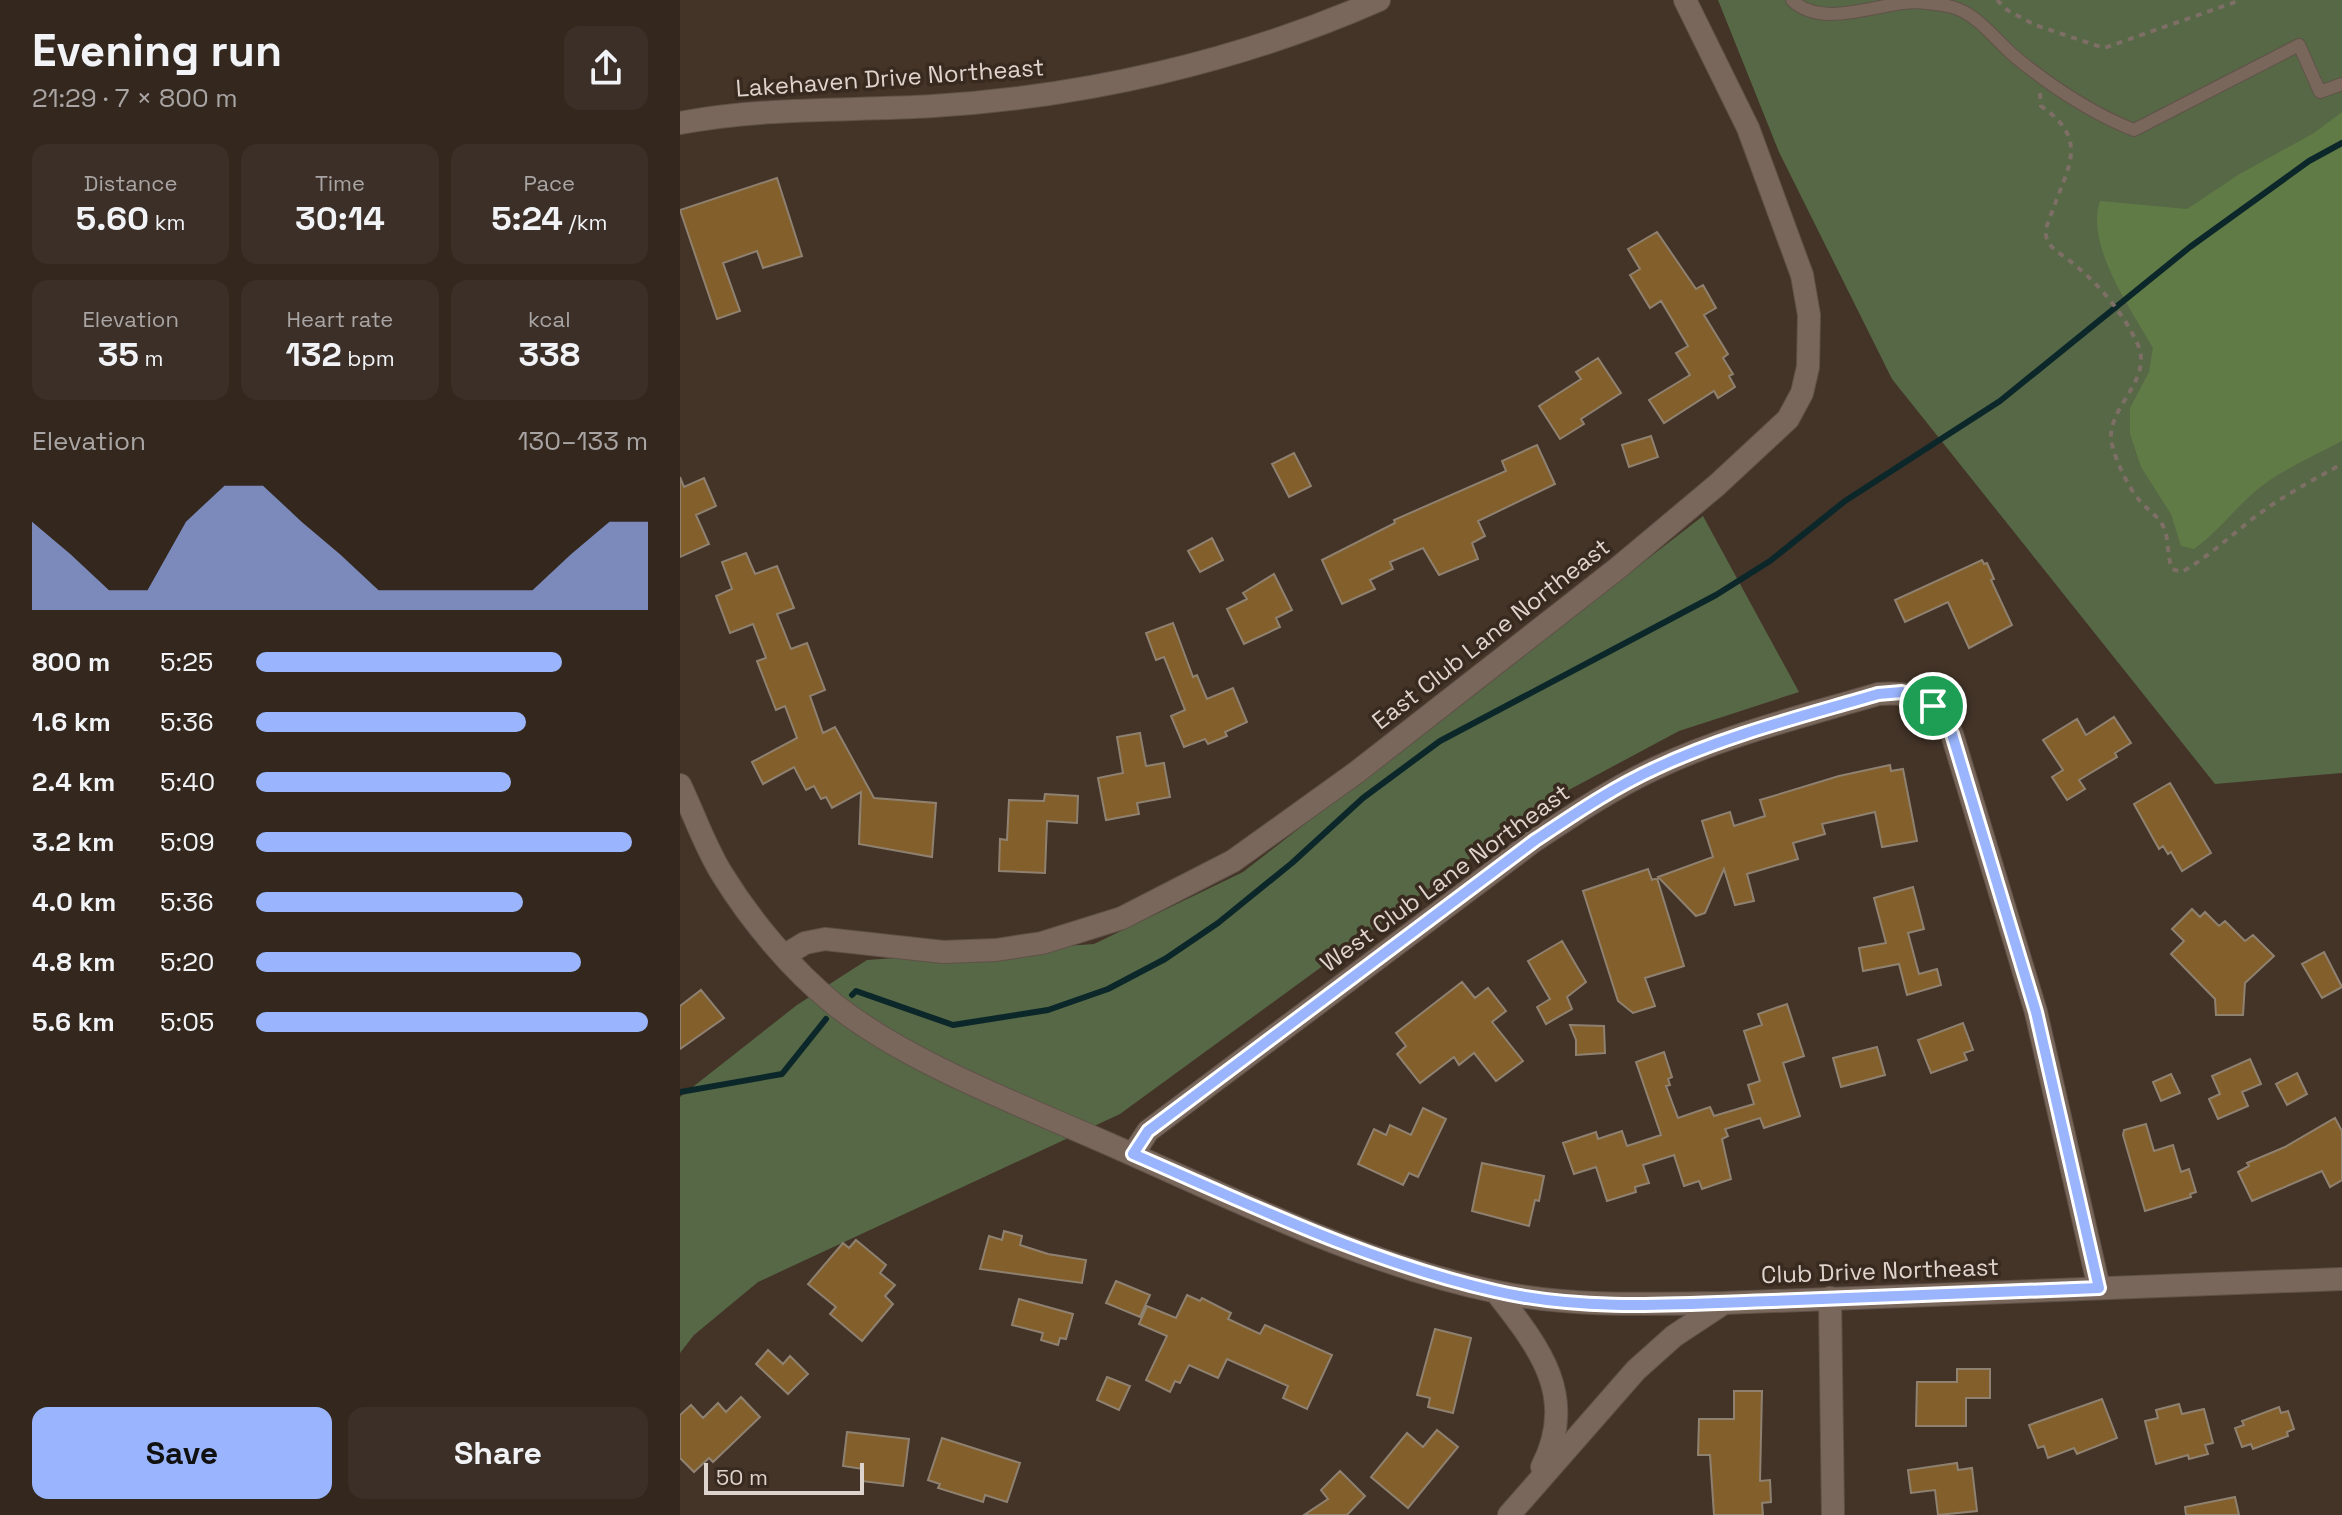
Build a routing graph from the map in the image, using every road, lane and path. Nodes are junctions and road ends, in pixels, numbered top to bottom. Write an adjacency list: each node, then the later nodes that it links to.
1 (1379, 0): 8 (street, Lakehaven Drive Northeast)
2 (1685, 0): 11 (street, East Club Lane Northeast)
3 (1792, 0): 6 (lane)
4 (1997, 0): 5 (path)
5 (2241, 0)
6 (2048, 82): 7 (lane); 9 (path)
7 (2342, 84)
8 (680, 123)
9 (2342, 464)
10 (680, 785): 11 (street, Club Drive Northeast)
11 (785, 955): 12 (street, Club Drive Northeast)
12 (1133, 1154): 14 (street, West Club Lane Northeast); 15 (street, Club Drive Northeast)
13 (2342, 1279): 14 (street, Club Drive Northeast)
14 (2099, 1288): 16 (street, Club Drive Northeast)
15 (1496, 1292): 17 (street, Club Drive Northeast); 18 (street)
16 (1830, 1298): 17 (street, Club Drive Northeast); 20 (street)
17 (1724, 1303): 18 (street)
18 (1529, 1489): 19 (street)
19 (1509, 1515)
20 (1833, 1515)

